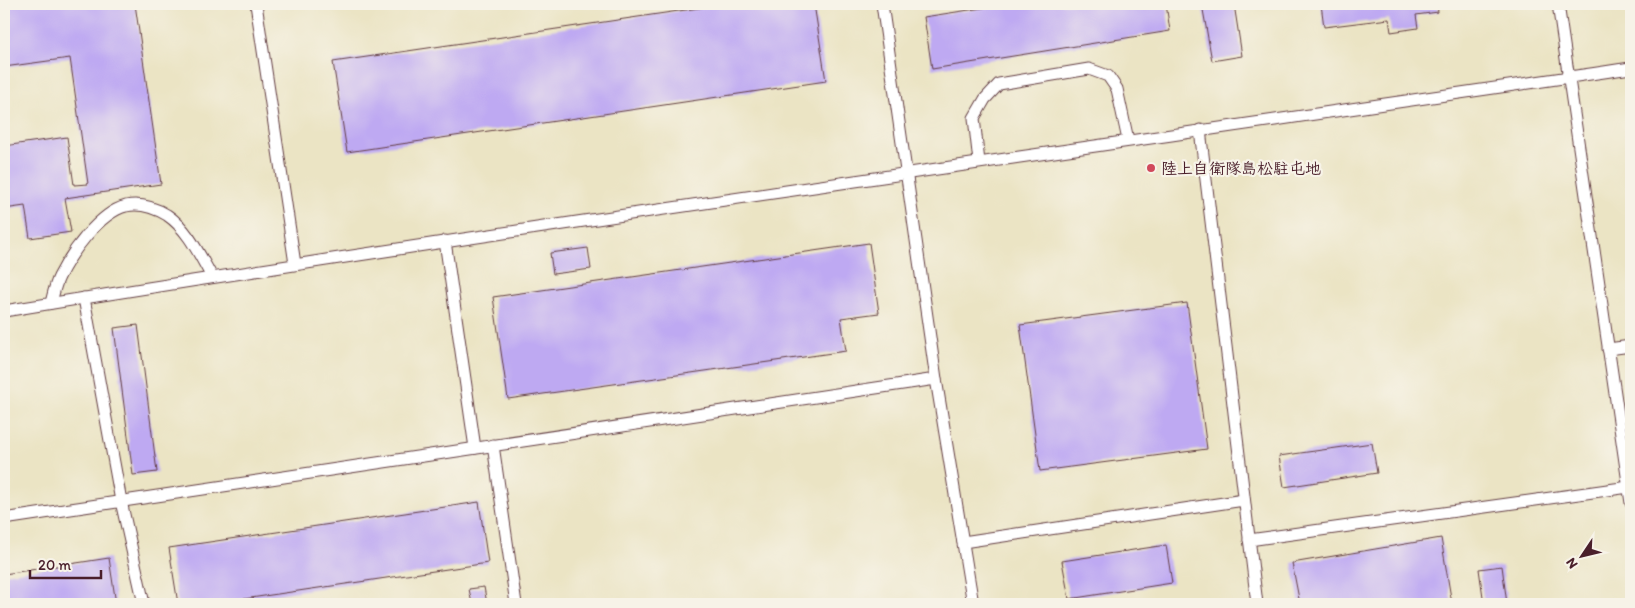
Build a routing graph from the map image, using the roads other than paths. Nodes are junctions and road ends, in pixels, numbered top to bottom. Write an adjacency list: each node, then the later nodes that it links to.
1 (256, 4): 11 (lane)
2 (882, 4): 9 (lane)
3 (1558, 4): 5 (lane)
4 (1631, 68): 5 (lane)
5 (1569, 77): 6 (lane); 17 (lane)
6 (1200, 130): 7 (lane); 22 (lane)
7 (1128, 140): 8 (lane); 8 (lane)
8 (979, 162): 9 (lane)
9 (907, 172): 10 (lane); 18 (lane)
10 (445, 242): 11 (lane); 20 (lane)
11 (295, 264): 12 (lane)
12 (212, 277): 13 (lane); 14 (lane)
13 (84, 298): 14 (lane); 23 (lane)
14 (50, 303): 15 (lane)
15 (4, 311)
16 (1631, 346): 17 (lane)
17 (1608, 350): 21 (lane)
18 (936, 379): 19 (lane); 27 (lane)
19 (493, 445): 20 (lane); 29 (lane)
20 (475, 448): 23 (lane)
21 (1629, 486): 24 (lane); 26 (lane)
22 (1244, 500): 26 (lane); 27 (lane)
23 (121, 501): 25 (lane); 28 (lane)
24 (1631, 503)
25 (4, 519)
26 (1249, 540): 31 (lane)
27 (963, 542): 30 (lane)
28 (144, 604)
29 (516, 604)
30 (973, 604)
31 (1257, 604)

